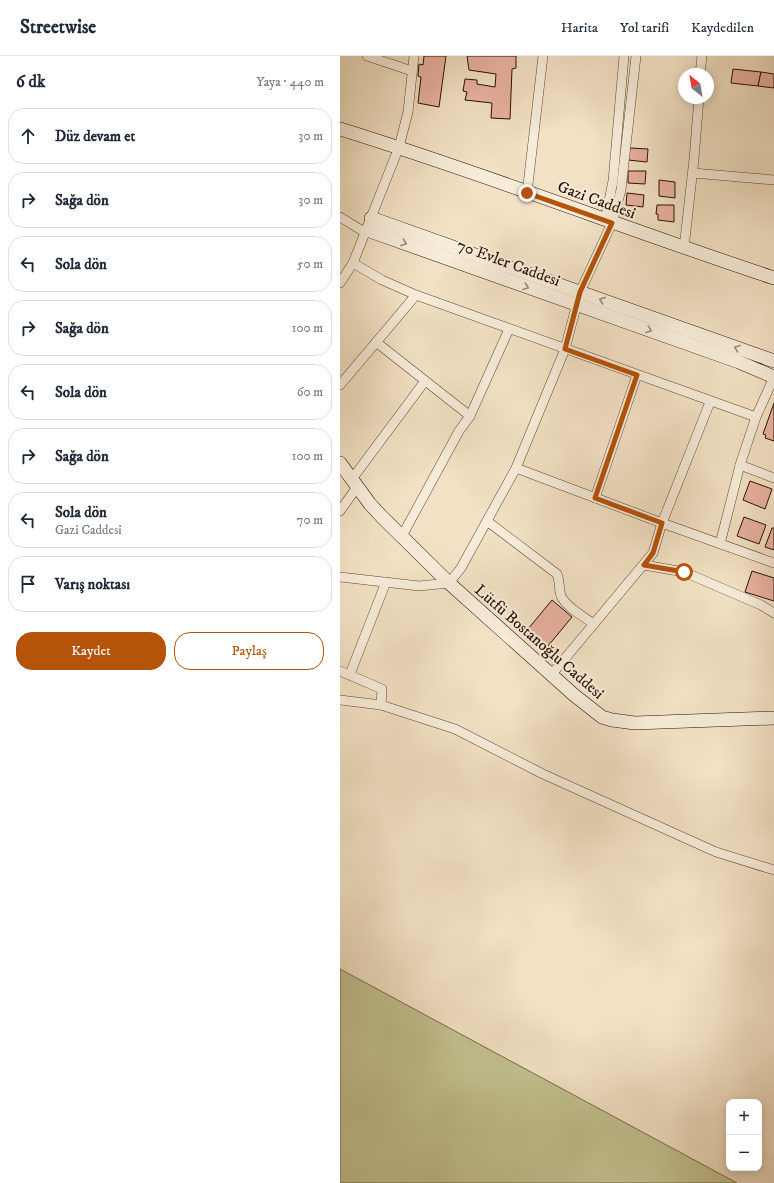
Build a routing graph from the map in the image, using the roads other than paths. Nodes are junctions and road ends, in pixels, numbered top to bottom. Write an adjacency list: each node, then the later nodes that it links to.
1 (367, 56): 8 (street)
2 (414, 56): 8 (street)
3 (543, 56): 14 (street)
4 (624, 56): 16 (street)
5 (636, 56): 16 (street)
6 (702, 56): 7 (street)
7 (701, 68)
8 (412, 70): 11 (street)
9 (698, 104): 12 (street)
10 (340, 129): 11 (street, Gazi Caddesi)
11 (399, 147): 14 (street, Gazi Caddesi); 17 (street)
12 (692, 174): 13 (street); 18 (street)
13 (774, 180)
14 (527, 193): 16 (street, Gazi Caddesi)
15 (340, 217): 17 (street)
16 (609, 222): 18 (street, Gazi Caddesi); 23 (street)
17 (368, 227): 19 (street); 23 (street, 70 Evler Caddesi)
18 (684, 248): 20 (street, Gazi Caddesi)
19 (353, 263): 21 (street); 22 (street)
20 (774, 278)
21 (340, 283)
22 (416, 295): 24 (street); 25 (street)
23 (579, 298): 26 (street); 27 (street, 70 Evler Caddesi, one-way to 23); 29 (street, 70 Evler Caddesi, one-way to 29)
24 (509, 329): 26 (street); 33 (street)
25 (376, 342): 30 (street); 31 (street)
26 (565, 349): 28 (street); 37 (street)
27 (774, 361)
28 (637, 375): 32 (street); 40 (street)
29 (774, 377): 34 (street)
30 (425, 381): 33 (street); 39 (street)
31 (340, 385)
32 (710, 402): 34 (street); 43 (street)
33 (470, 416): 44 (street)
34 (756, 417): 36 (street)
35 (340, 463): 39 (street, Lütfü Bostanoğlu Caddesi)
36 (740, 465): 38 (street); 45 (street)
37 (516, 468): 40 (street); 42 (street)
38 (774, 478)
39 (354, 483): 41 (street); 44 (street, Lütfü Bostanoğlu Caddesi)
40 (595, 498): 43 (street)
41 (340, 511)
42 (487, 521): 50 (street); 52 (street)
43 (662, 523): 45 (street); 47 (street)
44 (402, 536): 50 (street, Lütfü Bostanoğlu Caddesi)
45 (720, 544): 46 (street)
46 (774, 563)
47 (644, 565): 51 (street); 52 (street)
48 (340, 577): 49 (street)
49 (386, 582): 50 (street); 54 (street)
50 (449, 583): 55 (street, Lütfü Bostanoğlu Caddesi)
51 (774, 613)
52 (594, 624): 55 (street)
53 (340, 671): 54 (street)
54 (350, 674): 57 (street)
55 (552, 674): 58 (street, Lütfü Bostanoğlu Caddesi)
56 (340, 700): 57 (street)
57 (381, 705): 59 (street)
58 (774, 718)
59 (774, 870)

